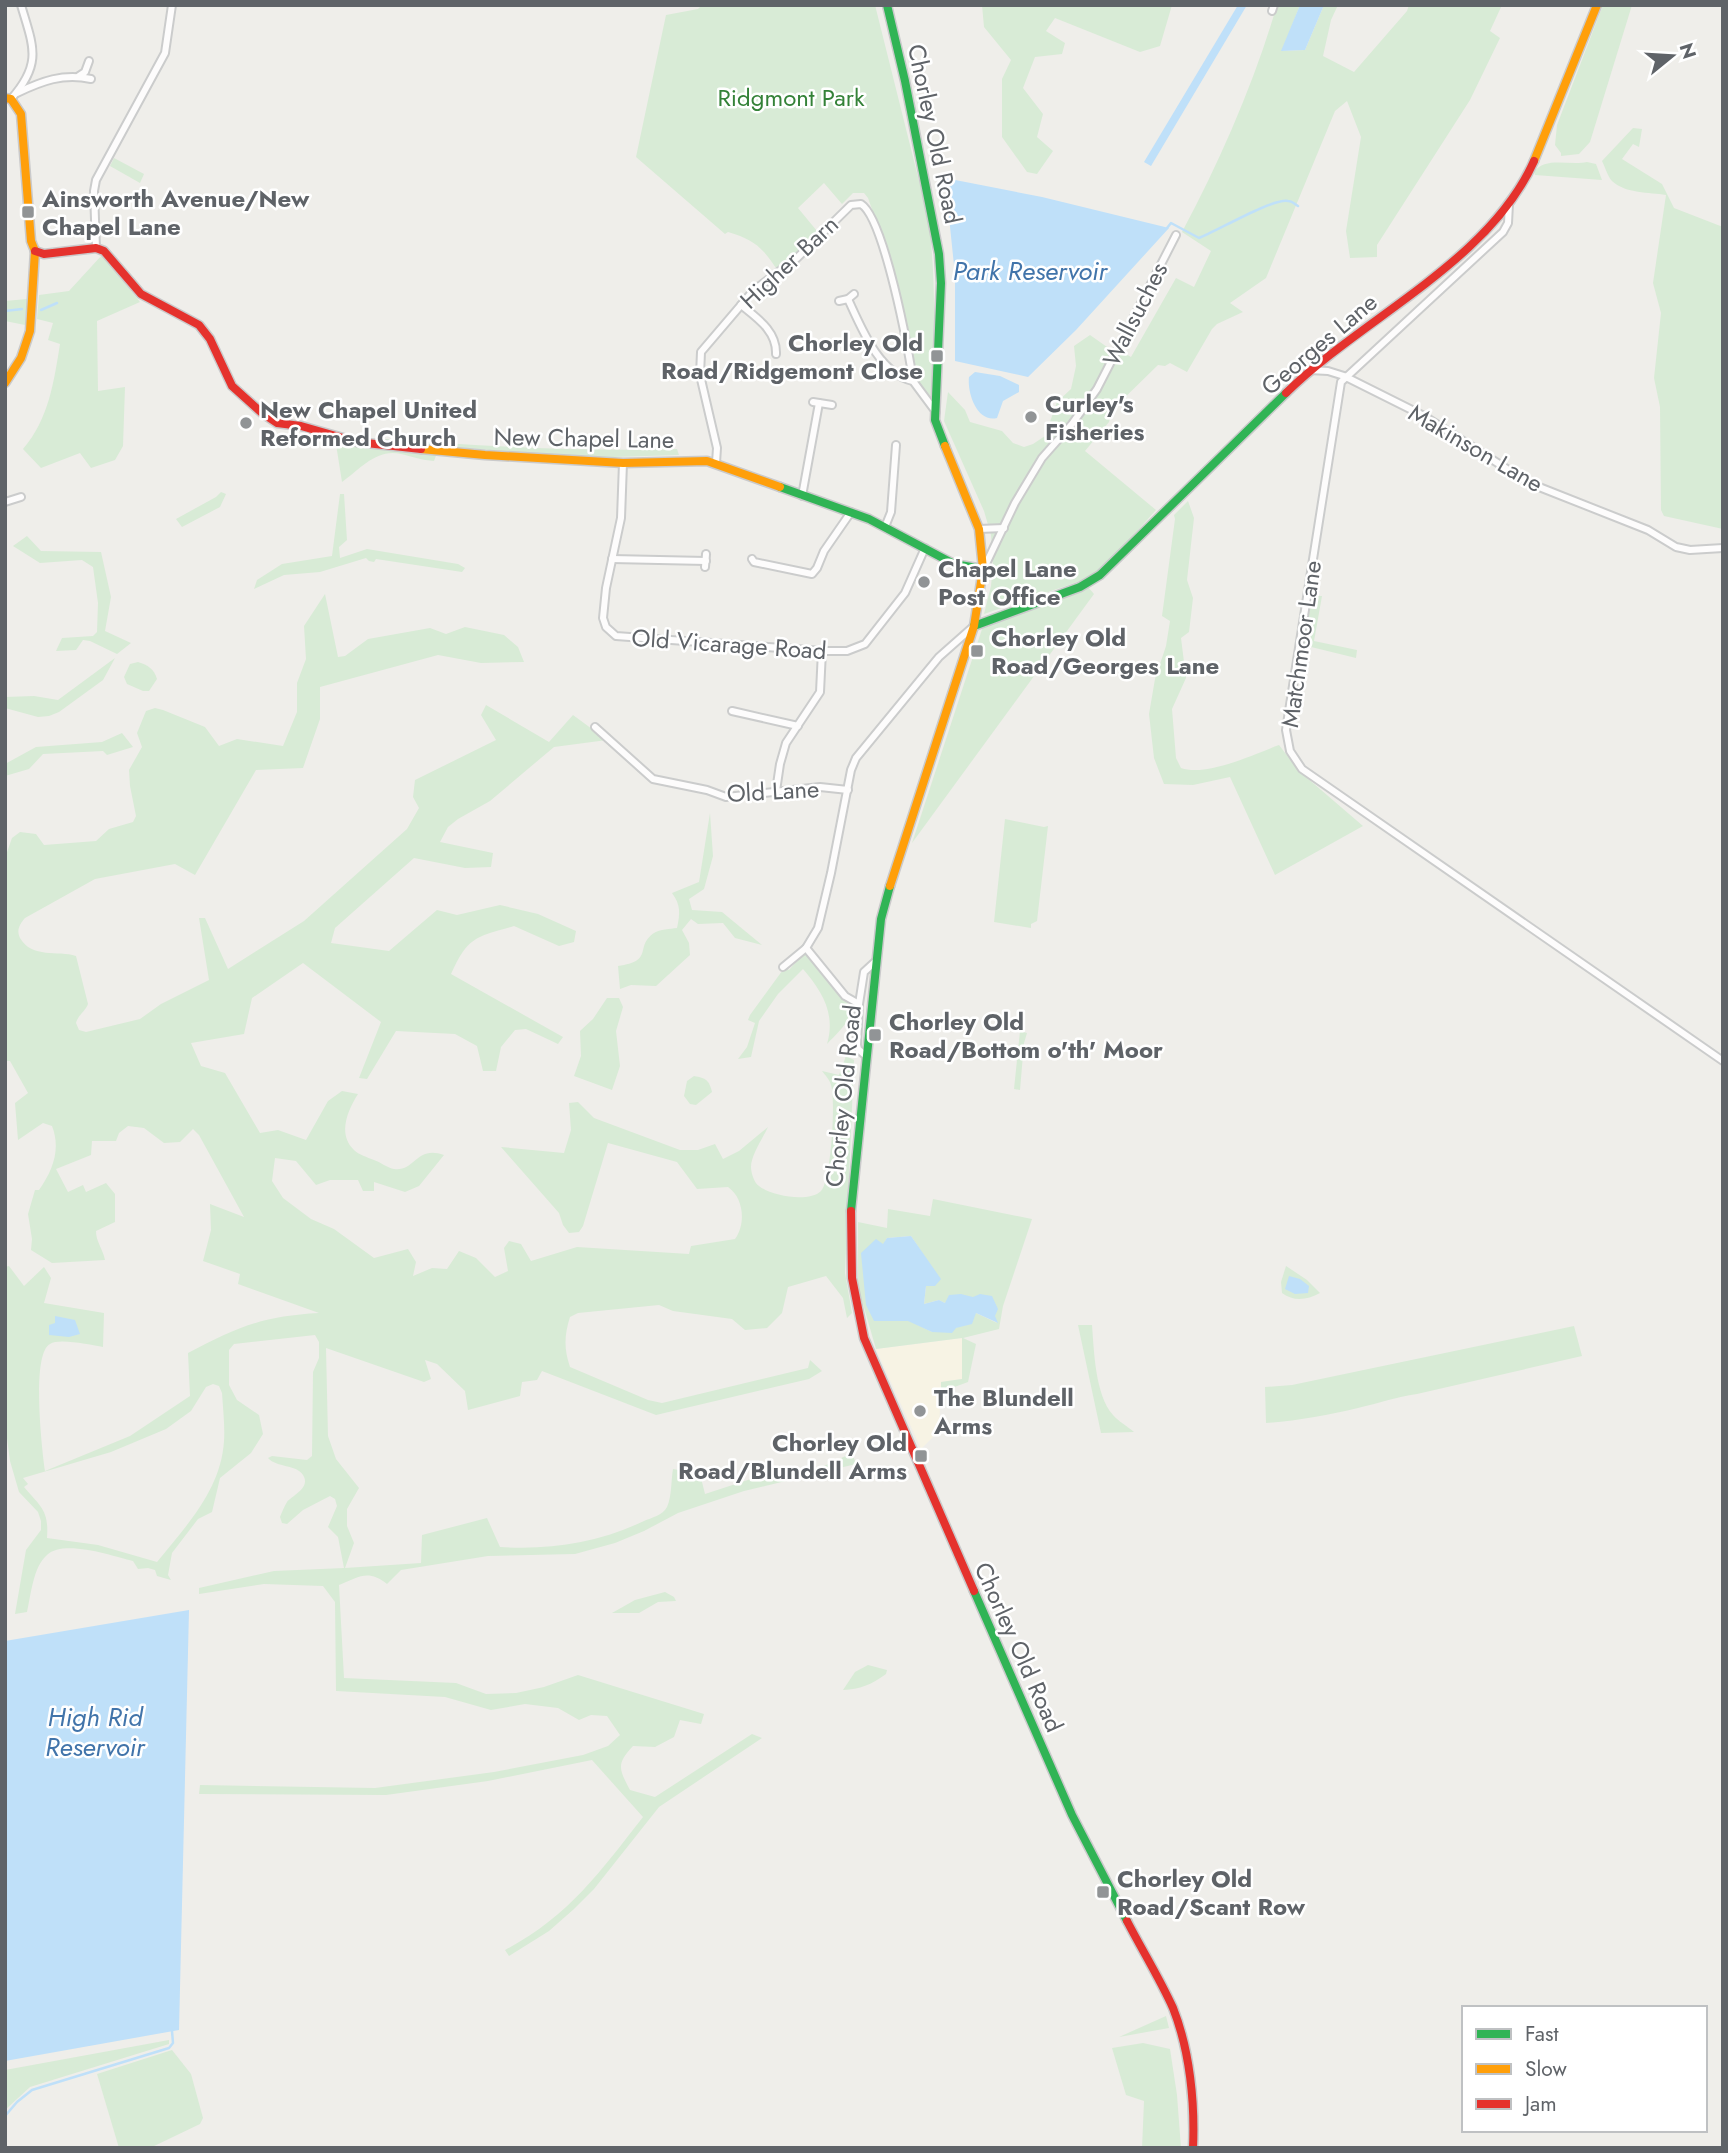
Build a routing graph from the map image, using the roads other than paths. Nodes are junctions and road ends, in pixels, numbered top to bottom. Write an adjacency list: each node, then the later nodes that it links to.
1 (172, 5): 11 (street)
2 (887, 5): 21 (street, Chorley Old Road)
3 (1597, 5): 9 (street, Georges Lane)
4 (22, 6): 8 (street)
5 (89, 61): 6 (street)
6 (79, 76): 7 (street); 8 (street)
7 (91, 79)
8 (11, 97): 12 (street)
9 (1510, 204): 16 (street, Georges Lane); 17 (street)
10 (1176, 234): 30 (street, Wallsuches)
11 (96, 248): 12 (street); 23 (street, New Chapel Lane)
12 (35, 251): 19 (street)
13 (839, 301): 18 (street)
14 (741, 305): 15 (street); 18 (street, Higher Barn); 24 (street, Higher Barn)
15 (776, 354)
16 (1309, 370): 17 (street, Makinson Lane); 38 (street, Georges Lane)
17 (1345, 376): 33 (street, Makinson Lane); 50 (street, Matchmoor Lane)
18 (913, 381): 21 (street)
19 (5, 383)
20 (832, 405): 25 (street)
21 (936, 412): 31 (street, Chorley Old Road)
22 (896, 445): 29 (street)
23 (622, 463): 24 (street, New Chapel Lane); 34 (street, Old Vicarage Road)
24 (716, 463): 25 (street, New Chapel Lane)
25 (802, 496): 28 (street, New Chapel Lane)
26 (21, 497): 27 (street)
27 (5, 502)
28 (851, 512): 29 (street, New Chapel Lane); 35 (street)
29 (885, 527): 32 (street, New Chapel Lane)
30 (1004, 528): 31 (street); 37 (street, Wallsuches)
31 (979, 529): 37 (street, Chorley Old Road)
32 (925, 548): 37 (street, New Chapel Lane); 39 (street, Old Vicarage Road)
33 (1723, 548)
34 (612, 559): 36 (street); 39 (street, Old Vicarage Road)
35 (752, 559)
36 (706, 561)
37 (983, 569): 38 (street, Chorley Old Road)
38 (974, 625): 43 (street); 46 (street, Chorley Old Road)
39 (822, 651): 41 (street)
40 (732, 711): 41 (street)
41 (798, 726): 44 (street)
42 (594, 727): 44 (street, Old Lane)
43 (848, 790): 44 (street, Old Lane); 45 (street)
44 (776, 792)
45 (806, 948): 47 (street); 48 (street)
46 (876, 961): 48 (street); 49 (street, Chorley Old Road)
47 (783, 967)
48 (859, 1004): 49 (street)
49 (866, 1056): 51 (street, Chorley Old Road)
50 (1723, 1061)
51 (1194, 2148)

